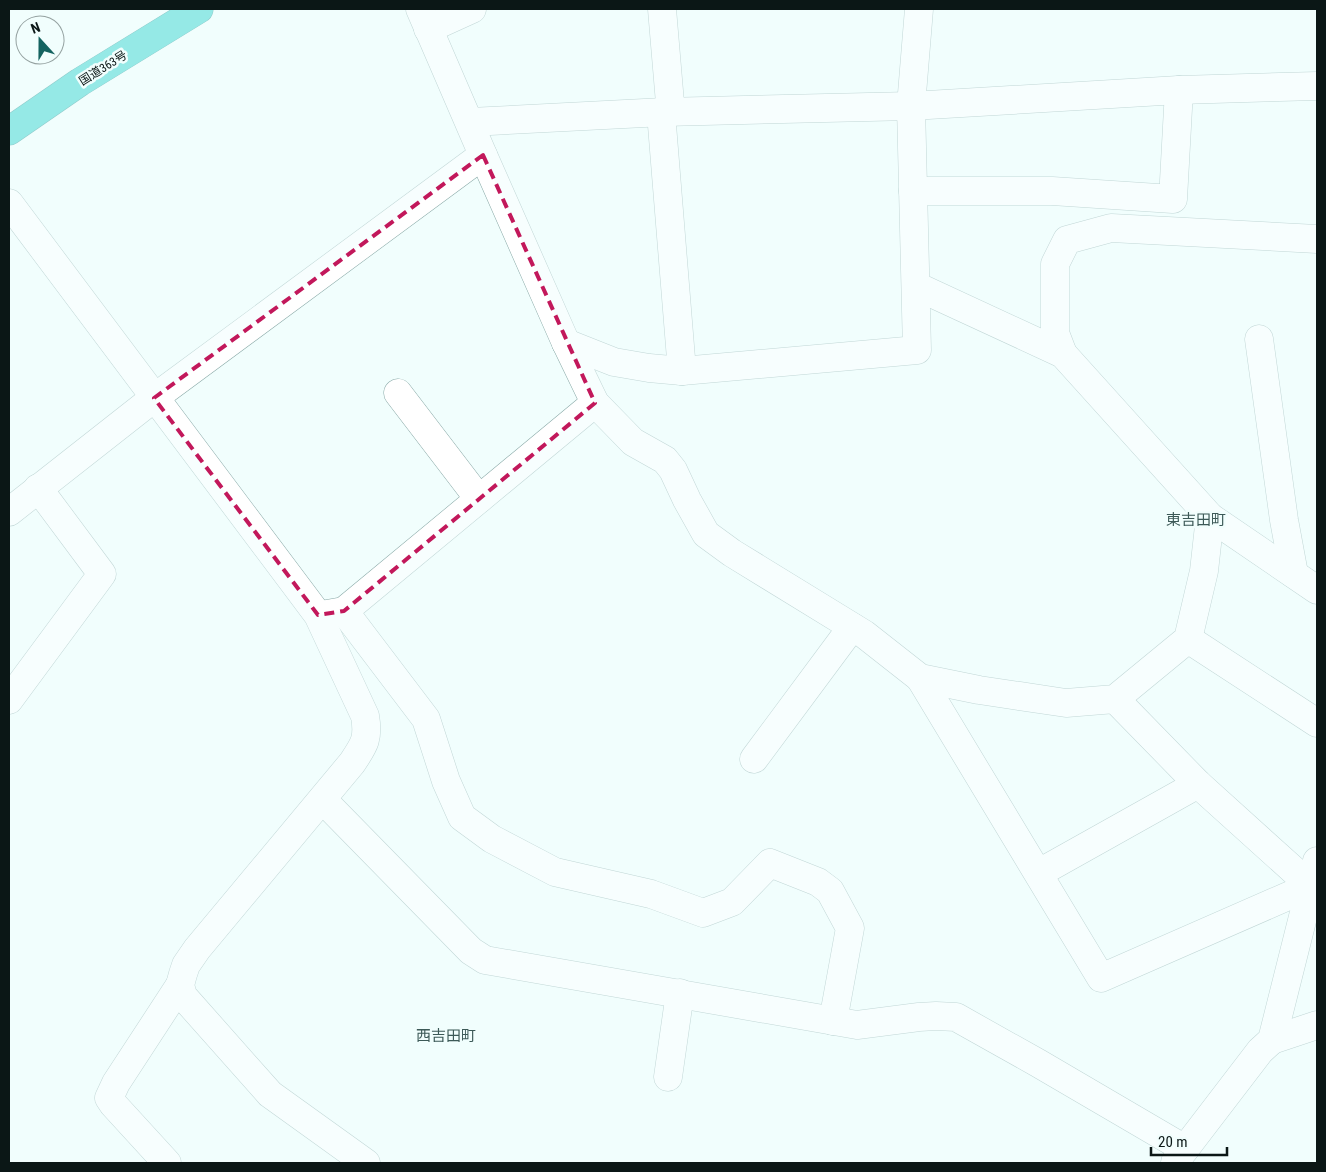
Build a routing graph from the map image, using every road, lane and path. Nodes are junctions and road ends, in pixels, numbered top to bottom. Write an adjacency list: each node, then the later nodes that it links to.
1 (198, 9): 11 (highway, 国道363号)
2 (472, 9): 5 (street)
3 (662, 9): 9 (street)
4 (919, 9): 8 (street)
5 (424, 19): 10 (street)
6 (1317, 86): 7 (street)
7 (1179, 90): 8 (street); 13 (street)
8 (911, 106): 9 (street); 13 (street)
9 (664, 112): 10 (street); 20 (street)
10 (470, 122): 12 (street)
11 (9, 131)
12 (483, 155): 18 (street); 22 (street)
13 (913, 191): 16 (street)
14 (9, 203): 22 (street)
15 (1317, 240): 19 (street)
16 (916, 286): 19 (street); 20 (street)
17 (1259, 339): 28 (street)
18 (566, 343): 20 (street); 23 (street)
19 (1063, 354): 27 (street)
20 (682, 371)
21 (398, 393): 25 (street)
22 (154, 398): 24 (street); 30 (street)
23 (595, 403): 25 (street); 31 (street)
24 (38, 488): 26 (street); 35 (street)
25 (479, 498): 30 (street)
26 (9, 512)
27 (1210, 517): 28 (street); 32 (street)
28 (1294, 574): 29 (street)
29 (1317, 590)
30 (331, 613): 39 (street); 44 (street)
31 (852, 627): 33 (street); 37 (street)
32 (1188, 639): 34 (street); 36 (street)
33 (920, 678): 34 (street); 40 (street)
34 (1115, 699): 38 (street)
35 (9, 700)
36 (1317, 723)
37 (754, 759)
38 (1198, 784): 40 (street); 41 (street)
39 (323, 800): 42 (street); 43 (street)
40 (1039, 873): 41 (street)
41 (1314, 873): 46 (street)
42 (180, 985): 49 (street); 50 (street)
43 (680, 993): 44 (street); 47 (street)
44 (833, 1021): 48 (street)
45 (1317, 1026): 46 (street)
46 (1272, 1040): 48 (street)
47 (668, 1078)
48 (1180, 1156)
49 (168, 1163)
50 (366, 1163)

